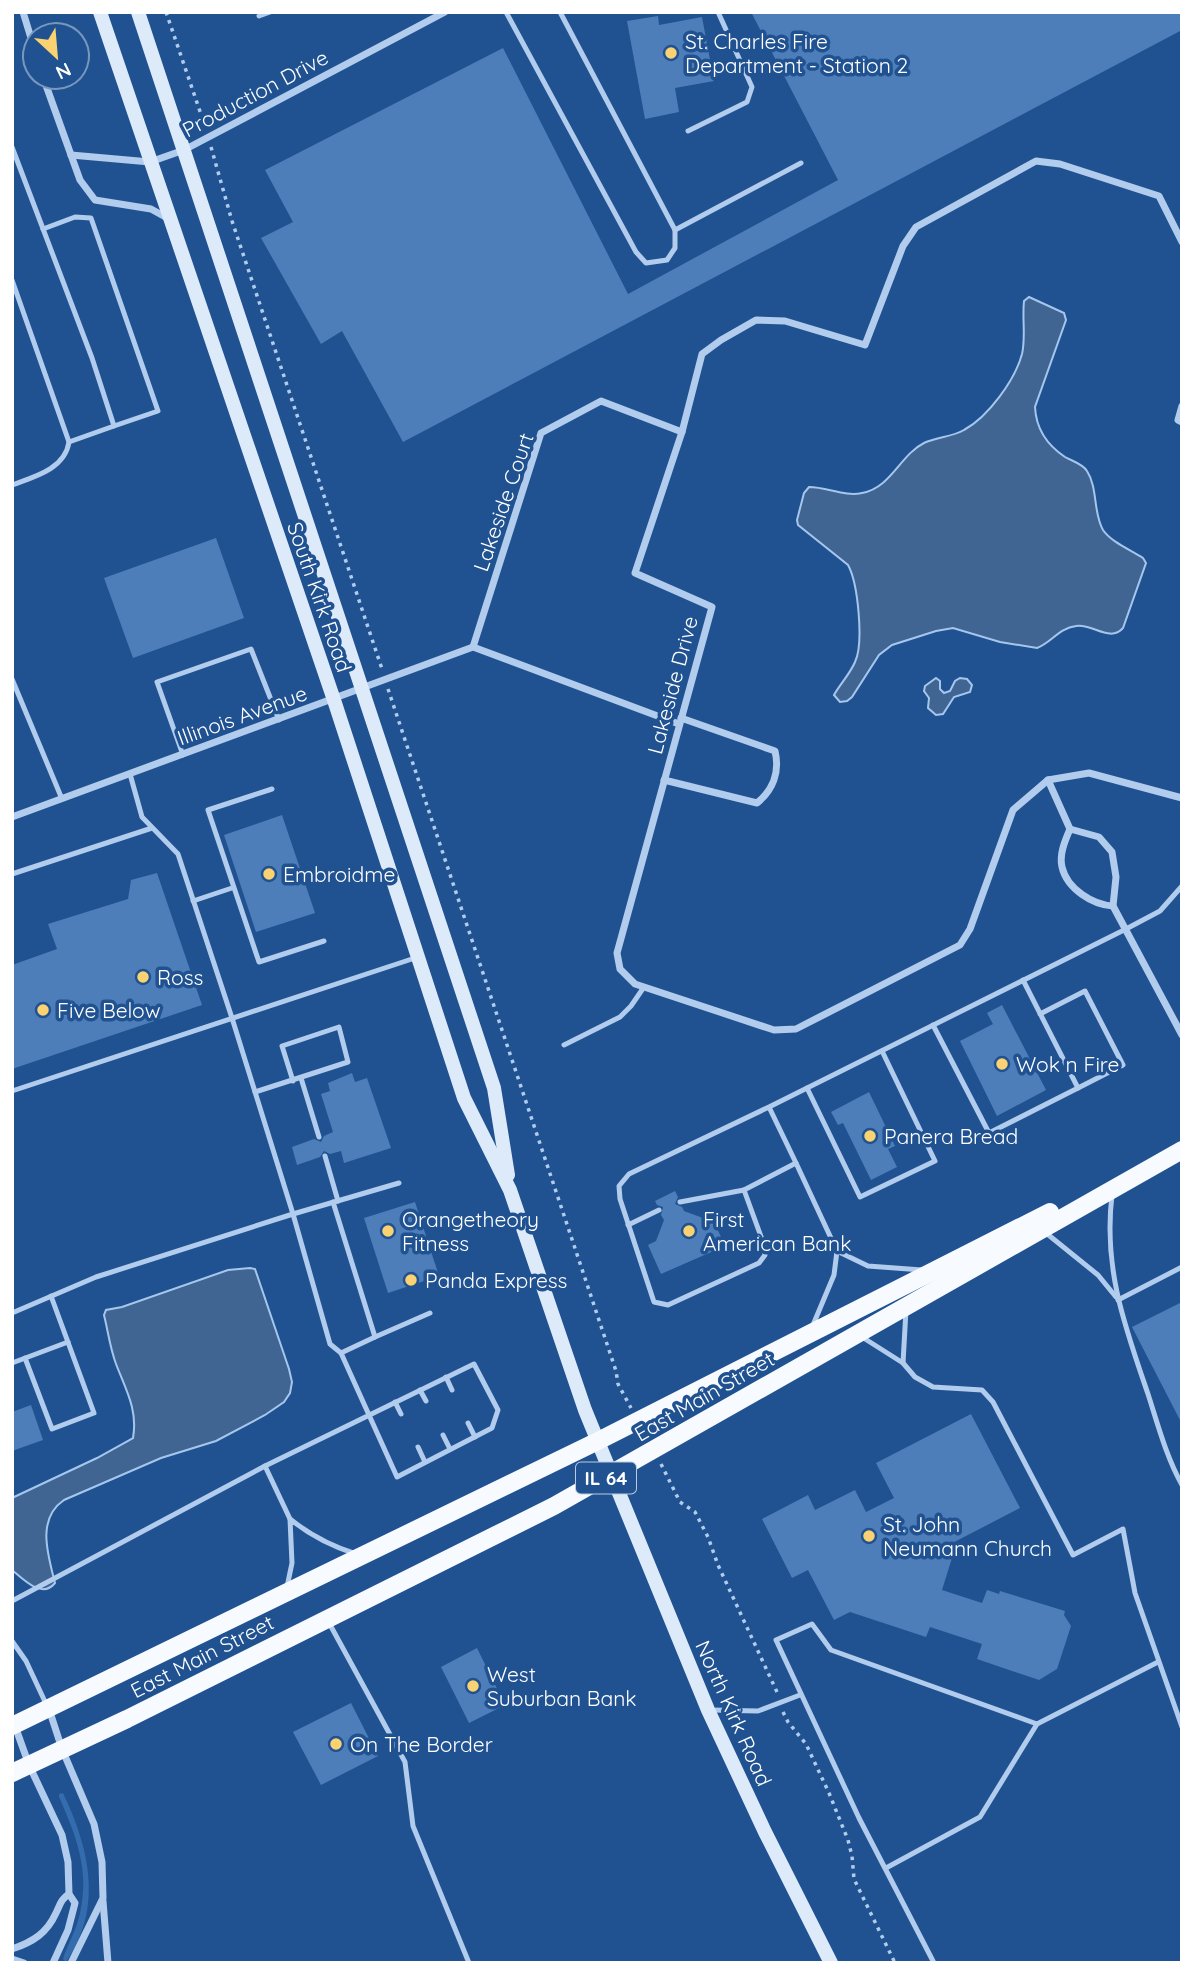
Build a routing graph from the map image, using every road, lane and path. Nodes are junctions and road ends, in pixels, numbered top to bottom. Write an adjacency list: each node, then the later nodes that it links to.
1 (100, 12): 16 (main road, South Kirk Road)
2 (138, 12): 14 (main road, South Kirk Road)
3 (166, 12): 12 (path)
4 (270, 12): 9 (lane)
5 (444, 12): 12 (street, Production Drive)
6 (506, 12): 20 (lane)
7 (559, 12): 20 (lane)
8 (718, 12): 11 (lane)
9 (259, 16)
10 (48, 91): 15 (street)
11 (688, 131)
12 (209, 138): 14 (street, Production Drive); 31 (path)
13 (12, 147): 19 (lane)
14 (184, 150): 16 (street, Production Drive); 32 (main road, South Kirk Road)
15 (71, 155): 16 (street, Production Drive); 18 (street)
16 (150, 162): 18 (main road, South Kirk Road)
17 (802, 163): 20 (lane)
18 (169, 220): 33 (main road, South Kirk Road)
19 (43, 229): 25 (lane); 25 (lane)
20 (675, 230)
21 (1182, 242): 26 (street, Lakeside Drive)
22 (12, 280): 27 (lane)
23 (1182, 406): 24 (street)
24 (1182, 422)
25 (114, 426): 27 (lane)
26 (682, 432): 29 (street, Lakeside Court); 35 (street, Lakeside Drive)
27 (69, 442): 28 (lane)
28 (12, 485)
29 (473, 647): 31 (street, Illinois Avenue); 35 (street)
30 (12, 679): 42 (lane)
31 (386, 681): 32 (street, Illinois Avenue); 100 (path)
32 (364, 689): 33 (street, Illinois Avenue); 75 (main road, South Kirk Road)
33 (334, 700): 34 (street, Illinois Avenue); 53 (main road, South Kirk Road)
34 (279, 720): 36 (street, Illinois Avenue); 36 (lane)
35 (680, 721): 38 (street, Lakeside Drive); 38 (street)
36 (183, 755): 37 (street, Illinois Avenue)
37 (130, 774): 42 (street, Illinois Avenue); 44 (lane)
38 (664, 780): 55 (street, Lakeside Drive)
39 (1048, 780): 41 (street); 45 (street); 55 (street, Lakeside Drive)
40 (272, 789): 47 (lane)
41 (1182, 798)
42 (61, 799): 43 (street, Illinois Avenue)
43 (12, 817)
44 (152, 828): 46 (lane); 49 (lane)
45 (1070, 829): 50 (street); 50 (street)
46 (12, 874)
47 (232, 888): 49 (lane); 52 (lane)
48 (1181, 890): 51 (lane)
49 (193, 901): 57 (lane)
50 (1113, 906): 51 (street)
51 (1126, 929): 54 (lane); 59 (street)
52 (324, 942)
53 (418, 957): 57 (lane); 75 (main road, South Kirk Road)
54 (1023, 980): 56 (lane); 58 (lane)
55 (643, 987): 60 (lane)
56 (1040, 1013): 65 (lane); 65 (lane)
57 (232, 1018): 66 (lane); 67 (lane)
58 (933, 1025): 61 (lane); 65 (lane)
59 (1182, 1035)
60 (564, 1045)
61 (881, 1051): 64 (lane); 64 (lane)
62 (301, 1078): 63 (lane); 63 (lane); 69 (lane)
63 (293, 1081): 67 (lane)
64 (807, 1088): 68 (lane)
65 (1078, 1088)
66 (12, 1091)
67 (255, 1092): 80 (lane)
68 (769, 1107): 72 (lane); 81 (lane)
69 (319, 1137)
70 (1182, 1148): 74 (main road, East Main Street / IL 64); 85 (main road, East Main Street / IL 64)
71 (325, 1156): 77 (lane)
72 (796, 1163): 76 (lane); 83 (lane)
73 (399, 1183): 77 (lane)
74 (1113, 1189): 82 (main road, East Main Street / IL 64); 87 (lane)
75 (510, 1190): 110 (main road, South Kirk Road)
76 (744, 1190): 78 (lane); 81 (lane)
77 (335, 1201): 80 (lane); 93 (lane)
78 (680, 1202)
79 (659, 1210): 81 (lane)
80 (293, 1214): 86 (lane); 95 (lane)
81 (628, 1224)
82 (1042, 1230): 87 (lane); 88 (main road, East Main Street / IL 64)
83 (837, 1251): 85 (lane); 92 (lane)
84 (1182, 1267): 87 (lane)
85 (932, 1271): 92 (main road, East Main Street / IL 64)
86 (51, 1296): 89 (lane); 94 (lane)
87 (1118, 1300): 117 (lane)
88 (906, 1307): 91 (main road, East Main Street / IL 64); 98 (lane)
89 (12, 1313)
90 (430, 1313): 93 (lane)
91 (858, 1334): 98 (lane); 115 (main road, East Main Street / IL 64)
92 (809, 1335): 110 (main road, East Main Street / IL 64)
93 (375, 1337): 95 (lane)
94 (68, 1342): 96 (lane); 96 (lane)
95 (341, 1353): 106 (lane)
96 (25, 1358): 97 (lane)
97 (12, 1363)
98 (903, 1363): 124 (lane)
99 (446, 1377): 101 (lane); 102 (lane); 109 (lane)
100 (618, 1384)
101 (420, 1390): 103 (lane); 104 (lane)
102 (452, 1390)
103 (426, 1401)
104 (395, 1402): 105 (lane); 106 (lane)
105 (401, 1414)
106 (368, 1416): 113 (lane); 114 (lane)
107 (468, 1423): 109 (lane)
108 (443, 1435): 112 (lane)
109 (475, 1437): 112 (lane)
110 (598, 1441): 115 (main road, South Kirk Road); 119 (main road, East Main Street / IL 64)
111 (418, 1447): 113 (lane)
112 (450, 1449): 113 (lane)
113 (425, 1462)
114 (265, 1466): 118 (lane); 121 (lane)
115 (611, 1475): 122 (main road, East Main Street / IL 64); 128 (main road, North Kirk Road)
116 (668, 1477): 126 (path)
117 (1182, 1485)
118 (290, 1519): 119 (lane); 120 (lane)
119 (363, 1556): 120 (main road, East Main Street / IL 64)
120 (285, 1594): 127 (main road, East Main Street / IL 64)
121 (12, 1601)
122 (327, 1618): 132 (main road, East Main Street / IL 64); 144 (lane)
123 (12, 1642): 127 (lane)
124 (1158, 1662): 130 (lane); 131 (lane)
125 (800, 1695): 126 (lane); 130 (lane); 135 (lane)
126 (782, 1702): 128 (lane); 146 (path)
127 (49, 1709): 129 (main road, East Main Street / IL 64); 132 (street)
128 (708, 1710): 145 (main road, North Kirk Road)
129 (13, 1724): 133 (street)
130 (1037, 1724): 135 (lane)
131 (1182, 1727)
132 (62, 1749): 133 (main road, East Main Street / IL 64); 137 (street)
133 (29, 1765): 134 (main road, East Main Street / IL 64); 136 (street)
134 (12, 1773)
135 (886, 1868): 147 (lane)
136 (69, 1894): 138 (street); 141 (street)
137 (103, 1898): 142 (street); 143 (street)
138 (12, 1949)
139 (12, 1959): 140 (street)
140 (24, 1963)
141 (53, 1963)
142 (71, 1963)
143 (108, 1963)
144 (468, 1963)
145 (831, 1963)
146 (895, 1963)
147 (934, 1963)

